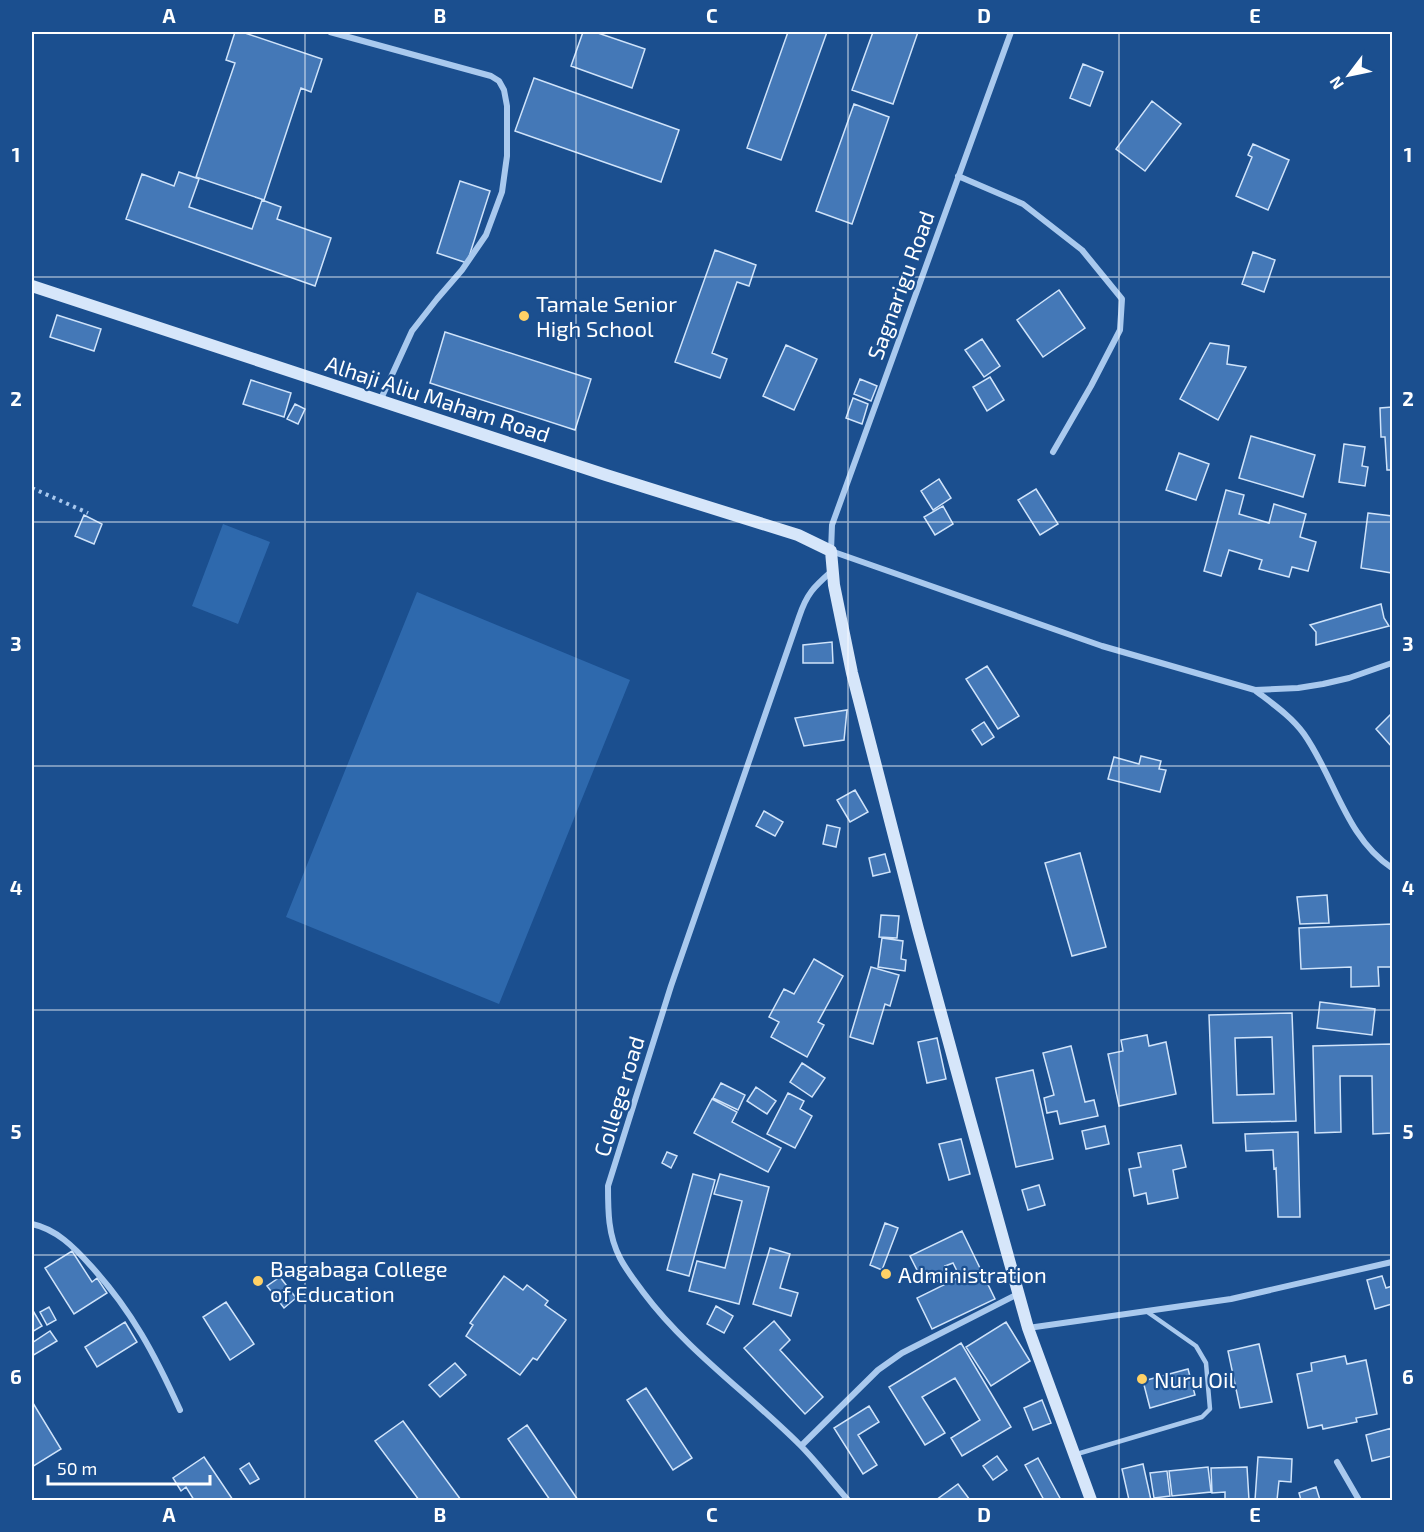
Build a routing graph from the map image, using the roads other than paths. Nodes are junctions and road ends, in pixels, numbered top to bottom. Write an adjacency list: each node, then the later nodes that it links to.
1 (330, 32): 5 (street)
2 (1011, 32): 3 (street, Sagnarigu Road)
3 (958, 176): 6 (street); 7 (street, Sagnarigu Road)
4 (32, 286): 5 (street, Alhaji Aliu Maham Road)
5 (380, 401): 7 (street, Alhaji Aliu Maham Road)
6 (1053, 452)
7 (831, 551): 8 (street); 10 (street)
8 (832, 571): 14 (street); 18 (street, College road)
9 (1392, 663): 10 (street)
10 (1255, 690): 11 (street)
11 (1392, 868)
12 (32, 1224): 17 (street)
13 (1392, 1262): 15 (street)
14 (1018, 1294): 16 (street); 18 (street)
15 (1146, 1311): 16 (street); 19 (lane)
16 (1028, 1328): 19 (street)
17 (180, 1410)
18 (801, 1446): 21 (street, College road)
19 (1074, 1455): 22 (street)
20 (1337, 1462): 23 (street)
21 (848, 1500)
22 (1091, 1500)
23 (1359, 1500)

